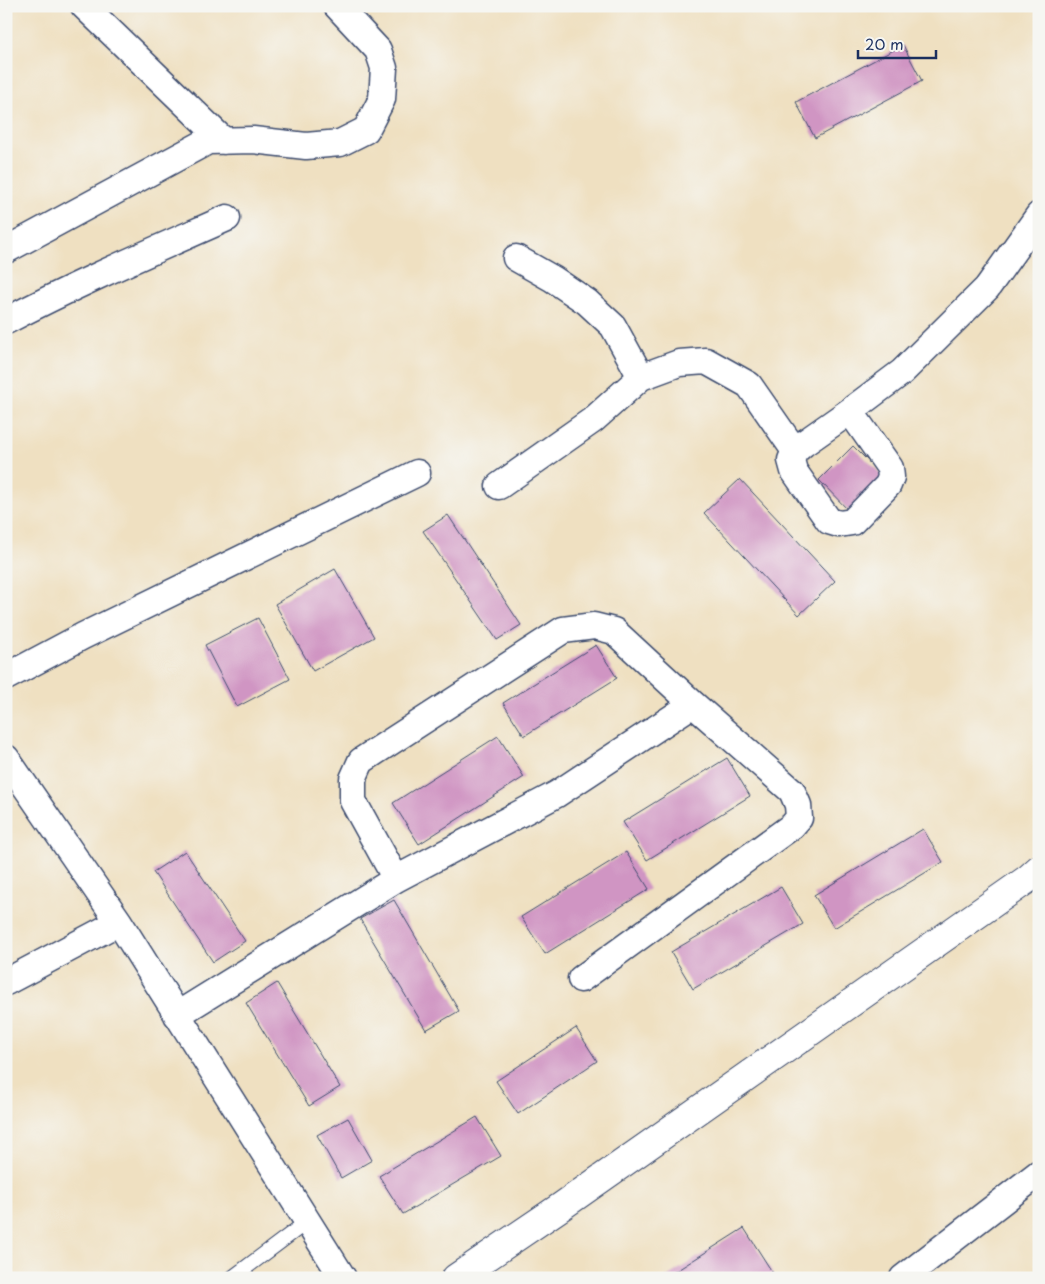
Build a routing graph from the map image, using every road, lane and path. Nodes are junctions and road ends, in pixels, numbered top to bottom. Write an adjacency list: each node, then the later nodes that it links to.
1 (84, 6): 3 (street)
2 (337, 6): 3 (street)
3 (224, 141): 6 (street)
4 (1039, 215): 10 (street)
5 (226, 218): 8 (street)
6 (6, 250)
7 (516, 258): 9 (street)
8 (6, 321)
9 (641, 377): 11 (street); 13 (street)
10 (850, 411): 11 (street); 11 (street)
11 (794, 451)
12 (417, 473): 14 (street)
13 (499, 486)
14 (6, 677)
15 (693, 704): 18 (street); 18 (street); 20 (street)
16 (6, 758): 19 (street)
17 (1039, 869): 27 (main road)
18 (396, 879): 22 (street)
19 (119, 922): 21 (street); 22 (street)
20 (582, 979)
21 (6, 982)
22 (177, 1015): 24 (street)
23 (1039, 1173): 28 (street)
24 (308, 1221): 25 (lane); 26 (street)
25 (232, 1278)
26 (343, 1278)
27 (456, 1278)
28 (903, 1278)

